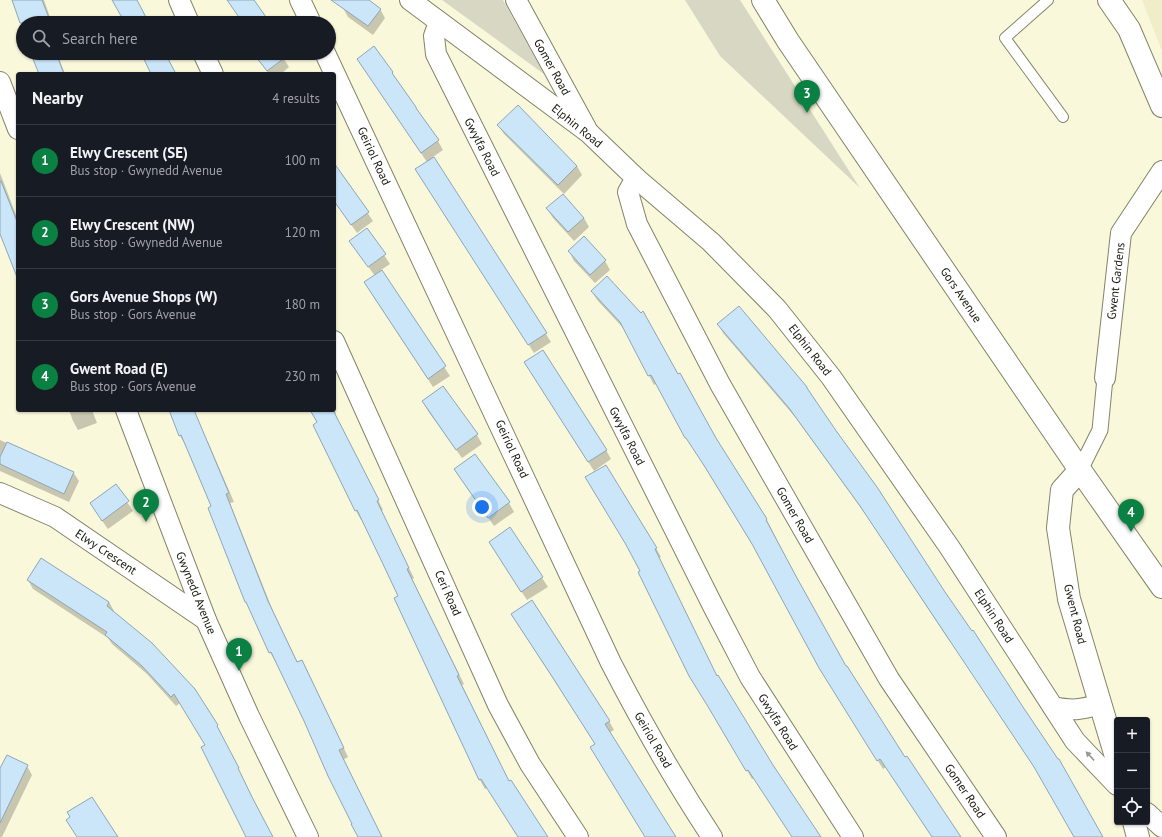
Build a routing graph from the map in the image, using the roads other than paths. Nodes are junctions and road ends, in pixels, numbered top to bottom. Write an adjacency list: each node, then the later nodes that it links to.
1 (179, 0): 8 (street)
2 (300, 0): 9 (street)
3 (410, 0): 10 (street, Elphin Road)
4 (516, 0): 20 (street, Gomer Road)
5 (763, 0): 26 (street, Gors Avenue)
6 (1048, 0): 18 (lane)
7 (1109, 0): 17 (street)
8 (186, 16)
9 (308, 16)
10 (440, 22): 20 (street, Elphin Road); 40 (street, Gwylfa Road)
11 (206, 60): 13 (street)
12 (328, 60): 14 (street, Geiriol Road)
13 (212, 72)
14 (334, 72)
15 (336, 76): 39 (street, Geiriol Road)
16 (0, 82): 19 (street)
17 (1162, 106)
18 (1063, 117)
19 (16, 124)
20 (589, 133): 22 (street, Elphin Road)
21 (1162, 171): 24 (street, Gwent Gardens)
22 (636, 178): 31 (street, Elphin Road); 41 (street, Gomer Road)
23 (336, 345): 38 (street, Ceri Road)
24 (1105, 378): 26 (street)
25 (127, 412): 29 (street, Gwynedd Avenue)
26 (1080, 470): 28 (street, Gors Avenue); 30 (street, Gwent Road)
27 (0, 493): 29 (street, Elwy Crescent)
28 (1162, 587)
29 (206, 620): 37 (street, Gwynedd Avenue)
30 (1100, 704): 31 (street); 32 (street, Gwent Road)
31 (1053, 707): 33 (street, Elphin Road, one-way to 31)
32 (1115, 753)
33 (1114, 782)
34 (1150, 816): 36 (street)
35 (1135, 825): 42 (street)
36 (1162, 827)
37 (308, 837)
38 (578, 837)
39 (712, 837)
40 (853, 837)
41 (996, 837)
42 (1138, 837)

